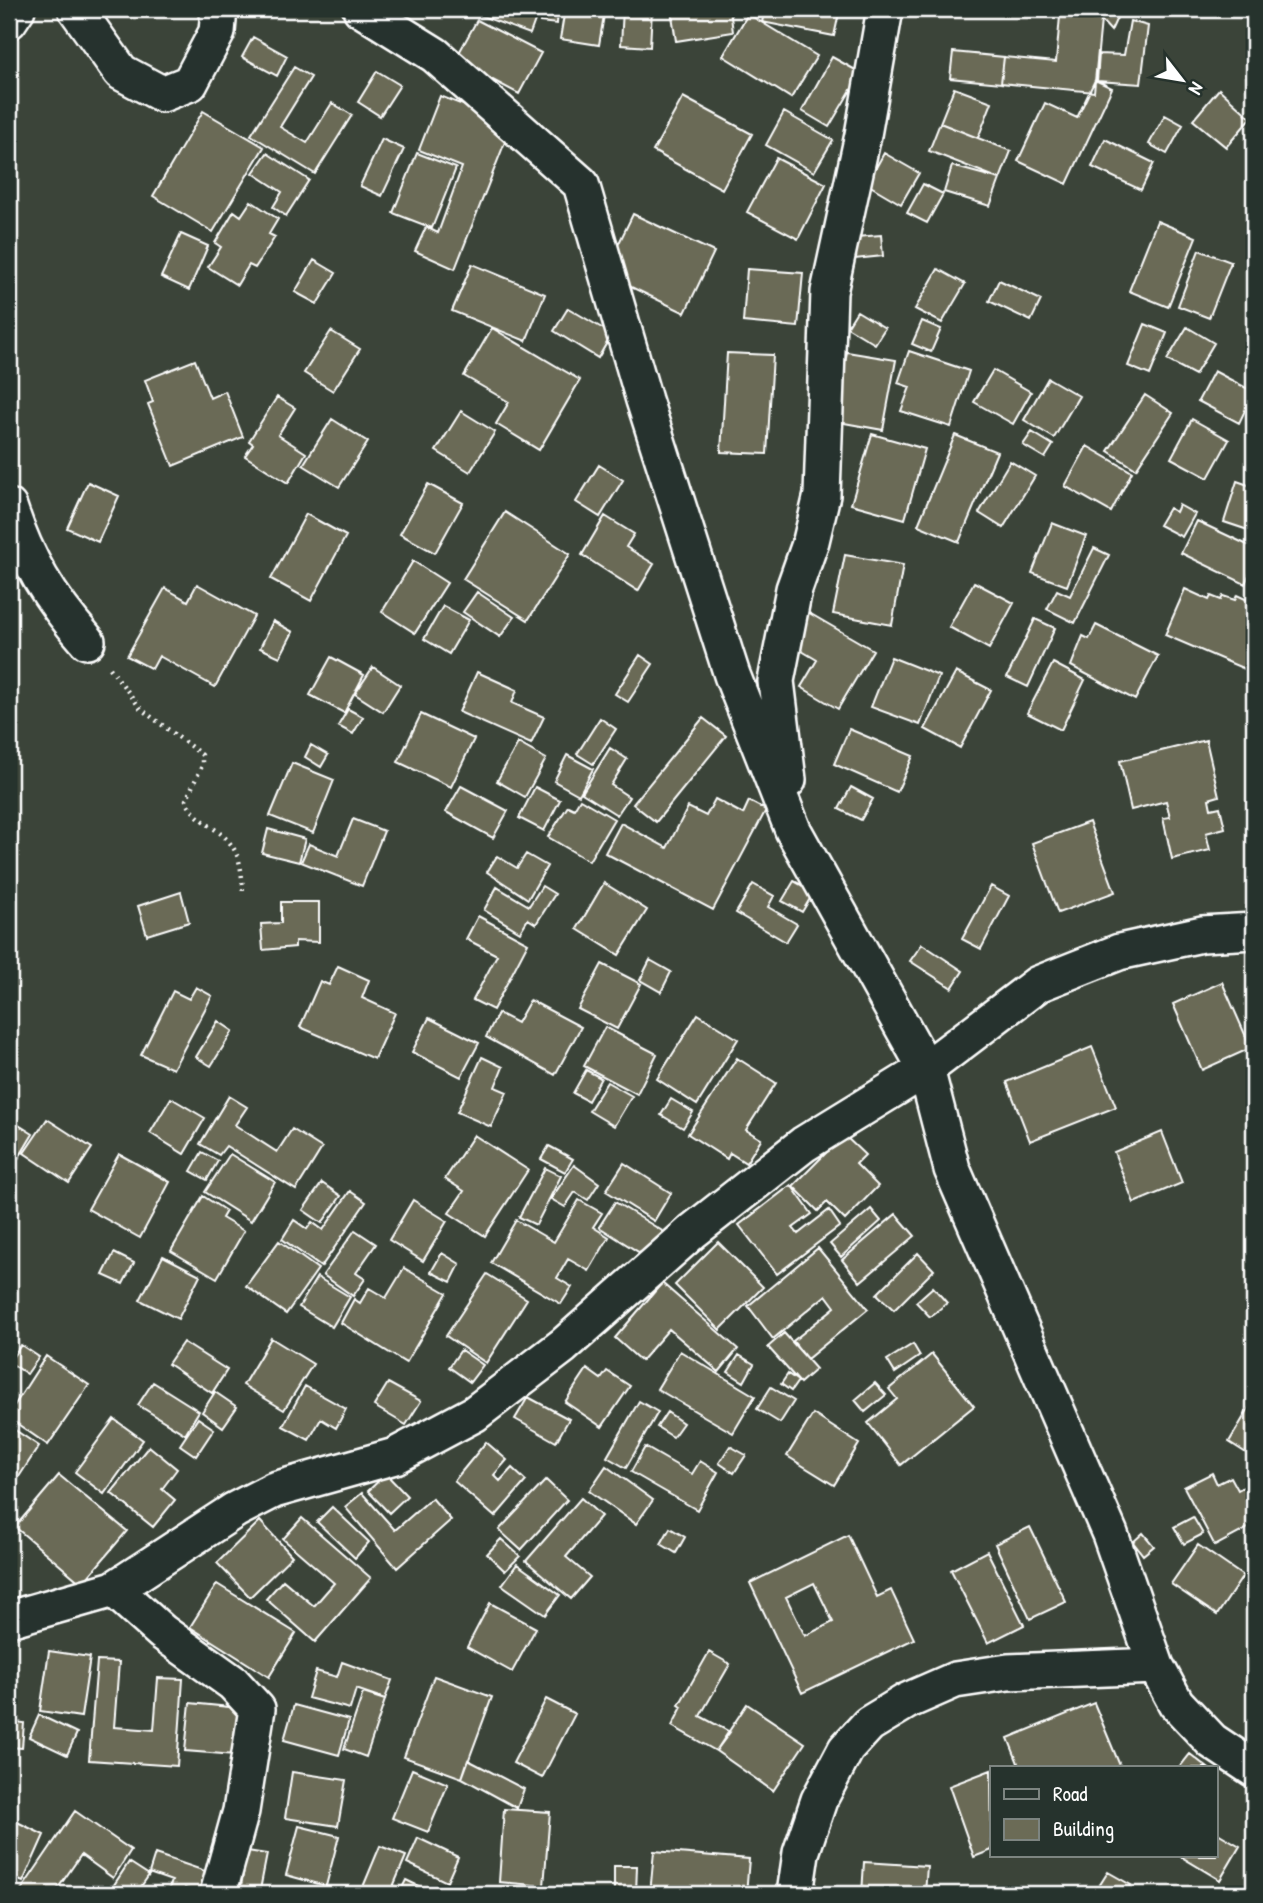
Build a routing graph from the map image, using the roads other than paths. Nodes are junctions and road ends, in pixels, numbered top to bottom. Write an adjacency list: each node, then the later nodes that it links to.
1 (17, 9): 6 (street)
2 (76, 9): 3 (street)
3 (219, 9)
4 (361, 9): 9 (street)
5 (885, 9): 9 (street)
6 (9, 21)
7 (9, 507): 8 (street)
8 (87, 641)
9 (793, 830): 11 (street)
10 (1254, 931): 11 (street)
11 (926, 1069): 12 (street); 14 (street)
12 (114, 1589): 13 (street); 16 (street)
13 (9, 1619)
14 (1156, 1667): 15 (street); 17 (street)
15 (1254, 1769)
16 (218, 1894)
17 (795, 1894)

